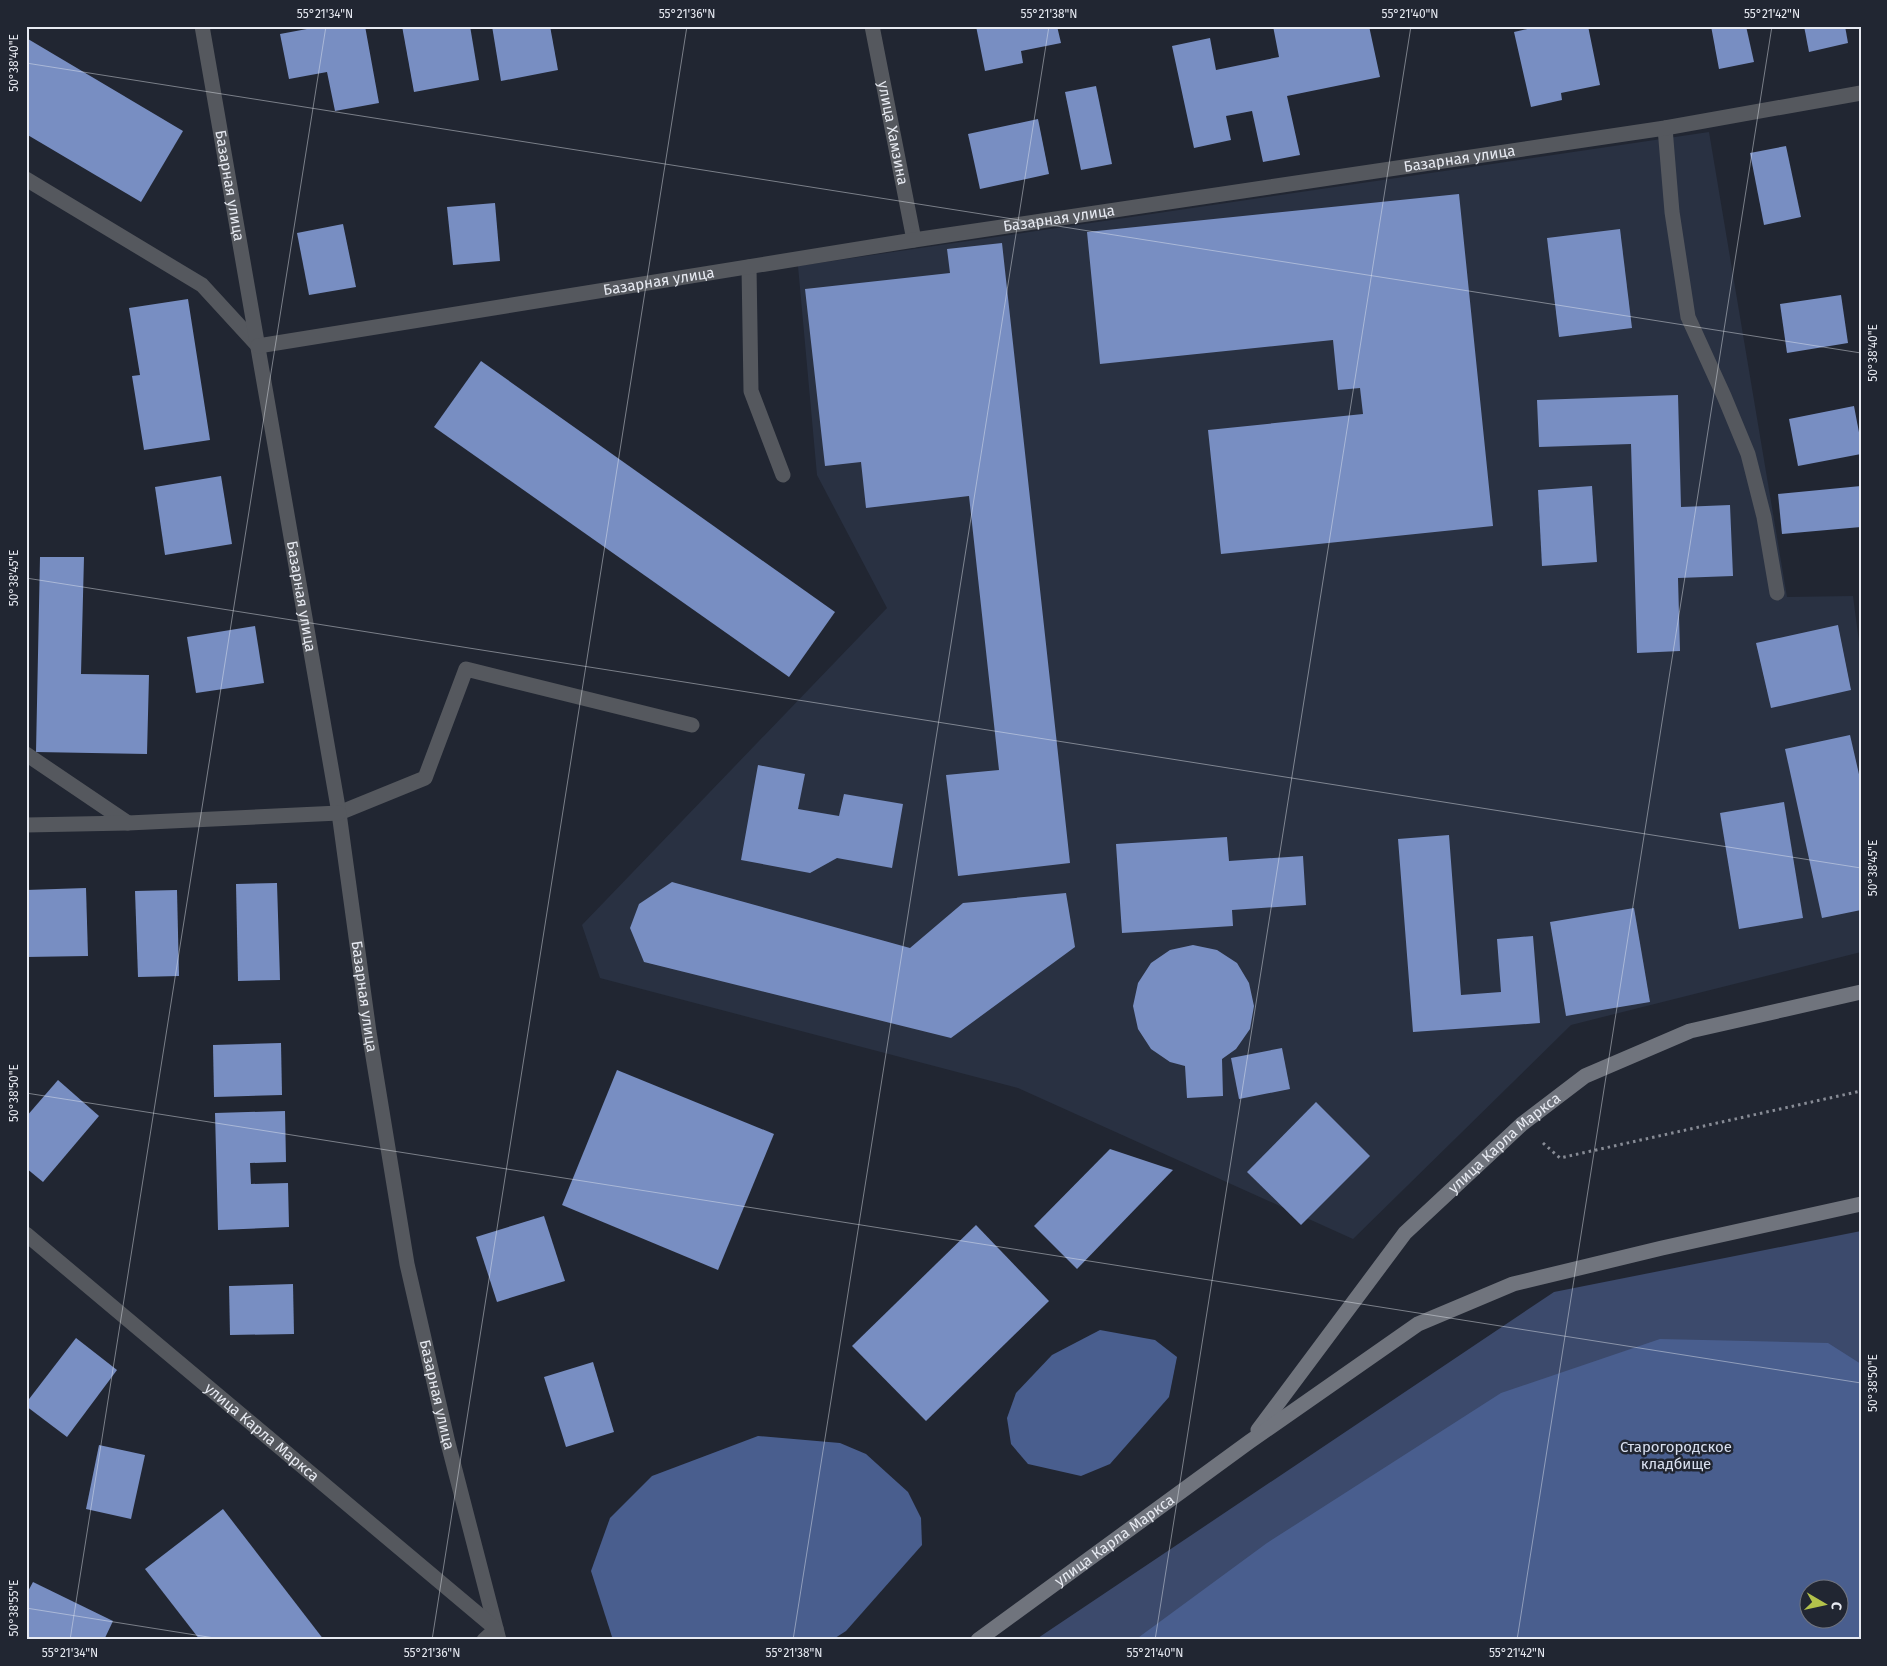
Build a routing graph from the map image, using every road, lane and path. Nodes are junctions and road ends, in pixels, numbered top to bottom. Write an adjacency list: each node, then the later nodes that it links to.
1 (202, 26): 8 (street, Базарная улица)
2 (872, 26): 6 (street, улица Хамзина)
3 (1861, 93): 4 (street, Базарная улица)
4 (1665, 128): 6 (street, Базарная улица); 10 (street)
5 (26, 179): 8 (street)
6 (914, 240): 7 (street, Базарная улица)
7 (749, 267): 8 (street, Базарная улица); 9 (street)
8 (258, 346): 13 (street, Базарная улица)
9 (783, 475)
10 (1777, 593)
11 (692, 725): 13 (street)
12 (26, 754): 14 (street)
13 (339, 813): 14 (street); 22 (street, Базарная улица)
14 (128, 823): 15 (street)
15 (26, 825)
16 (1861, 992): 18 (main road, улица Карла Маркса)
17 (1861, 1091): 18 (path)
18 (1522, 1124): 21 (main road, улица Карла Маркса)
19 (1861, 1204): 21 (main road, улица Карла Маркса)
20 (26, 1234): 22 (street, улица Карла Маркса)
21 (1250, 1442): 24 (main road, улица Карла Маркса)
22 (497, 1634): 23 (street)
23 (484, 1640)
24 (978, 1640)

